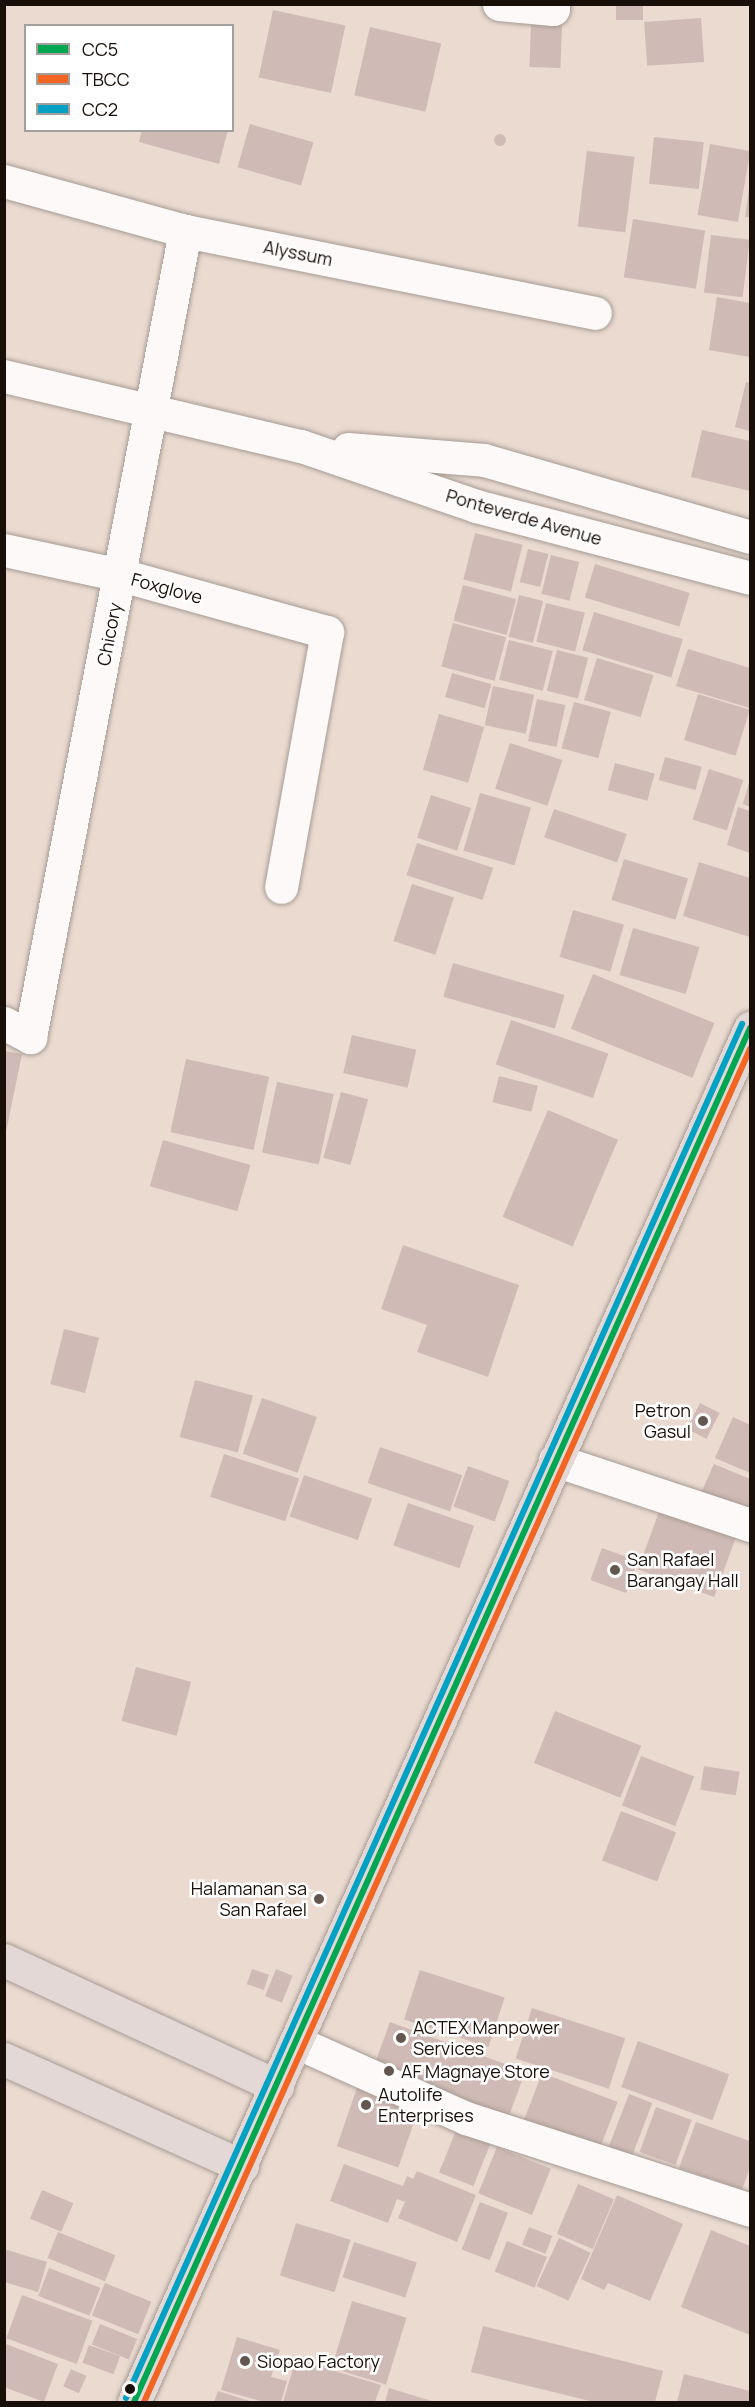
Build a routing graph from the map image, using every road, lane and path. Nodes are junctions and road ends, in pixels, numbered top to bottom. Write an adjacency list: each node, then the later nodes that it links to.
1 (499, 4): 2 (street)
2 (553, 4)
3 (4, 181): 4 (street, Alyssum)
4 (185, 231): 5 (street, Alyssum); 7 (street, Chicory)
5 (595, 313)
6 (4, 376): 7 (street, Ponteverde Avenue)
7 (151, 412): 8 (street, Ponteverde Avenue); 11 (street, Chicory)
8 (301, 446): 9 (street, Ponteverde Avenue); 12 (street, Ponteverde Avenue)
9 (750, 537)
10 (4, 550): 11 (street, Foxglove)
11 (121, 575): 13 (street, Foxglove); 15 (street, Chicory)
12 (750, 578)
13 (281, 887)
14 (750, 1028): 16 (highway)
15 (17, 1030)
16 (555, 1460): 17 (street); 19 (highway)
17 (750, 1525)
18 (4, 1960): 21 (highway)
19 (296, 2042): 21 (highway); 23 (street)
20 (4, 2059): 22 (highway)
21 (277, 2086): 22 (highway)
22 (242, 2166): 24 (highway)
23 (750, 2210)
24 (134, 2403)

